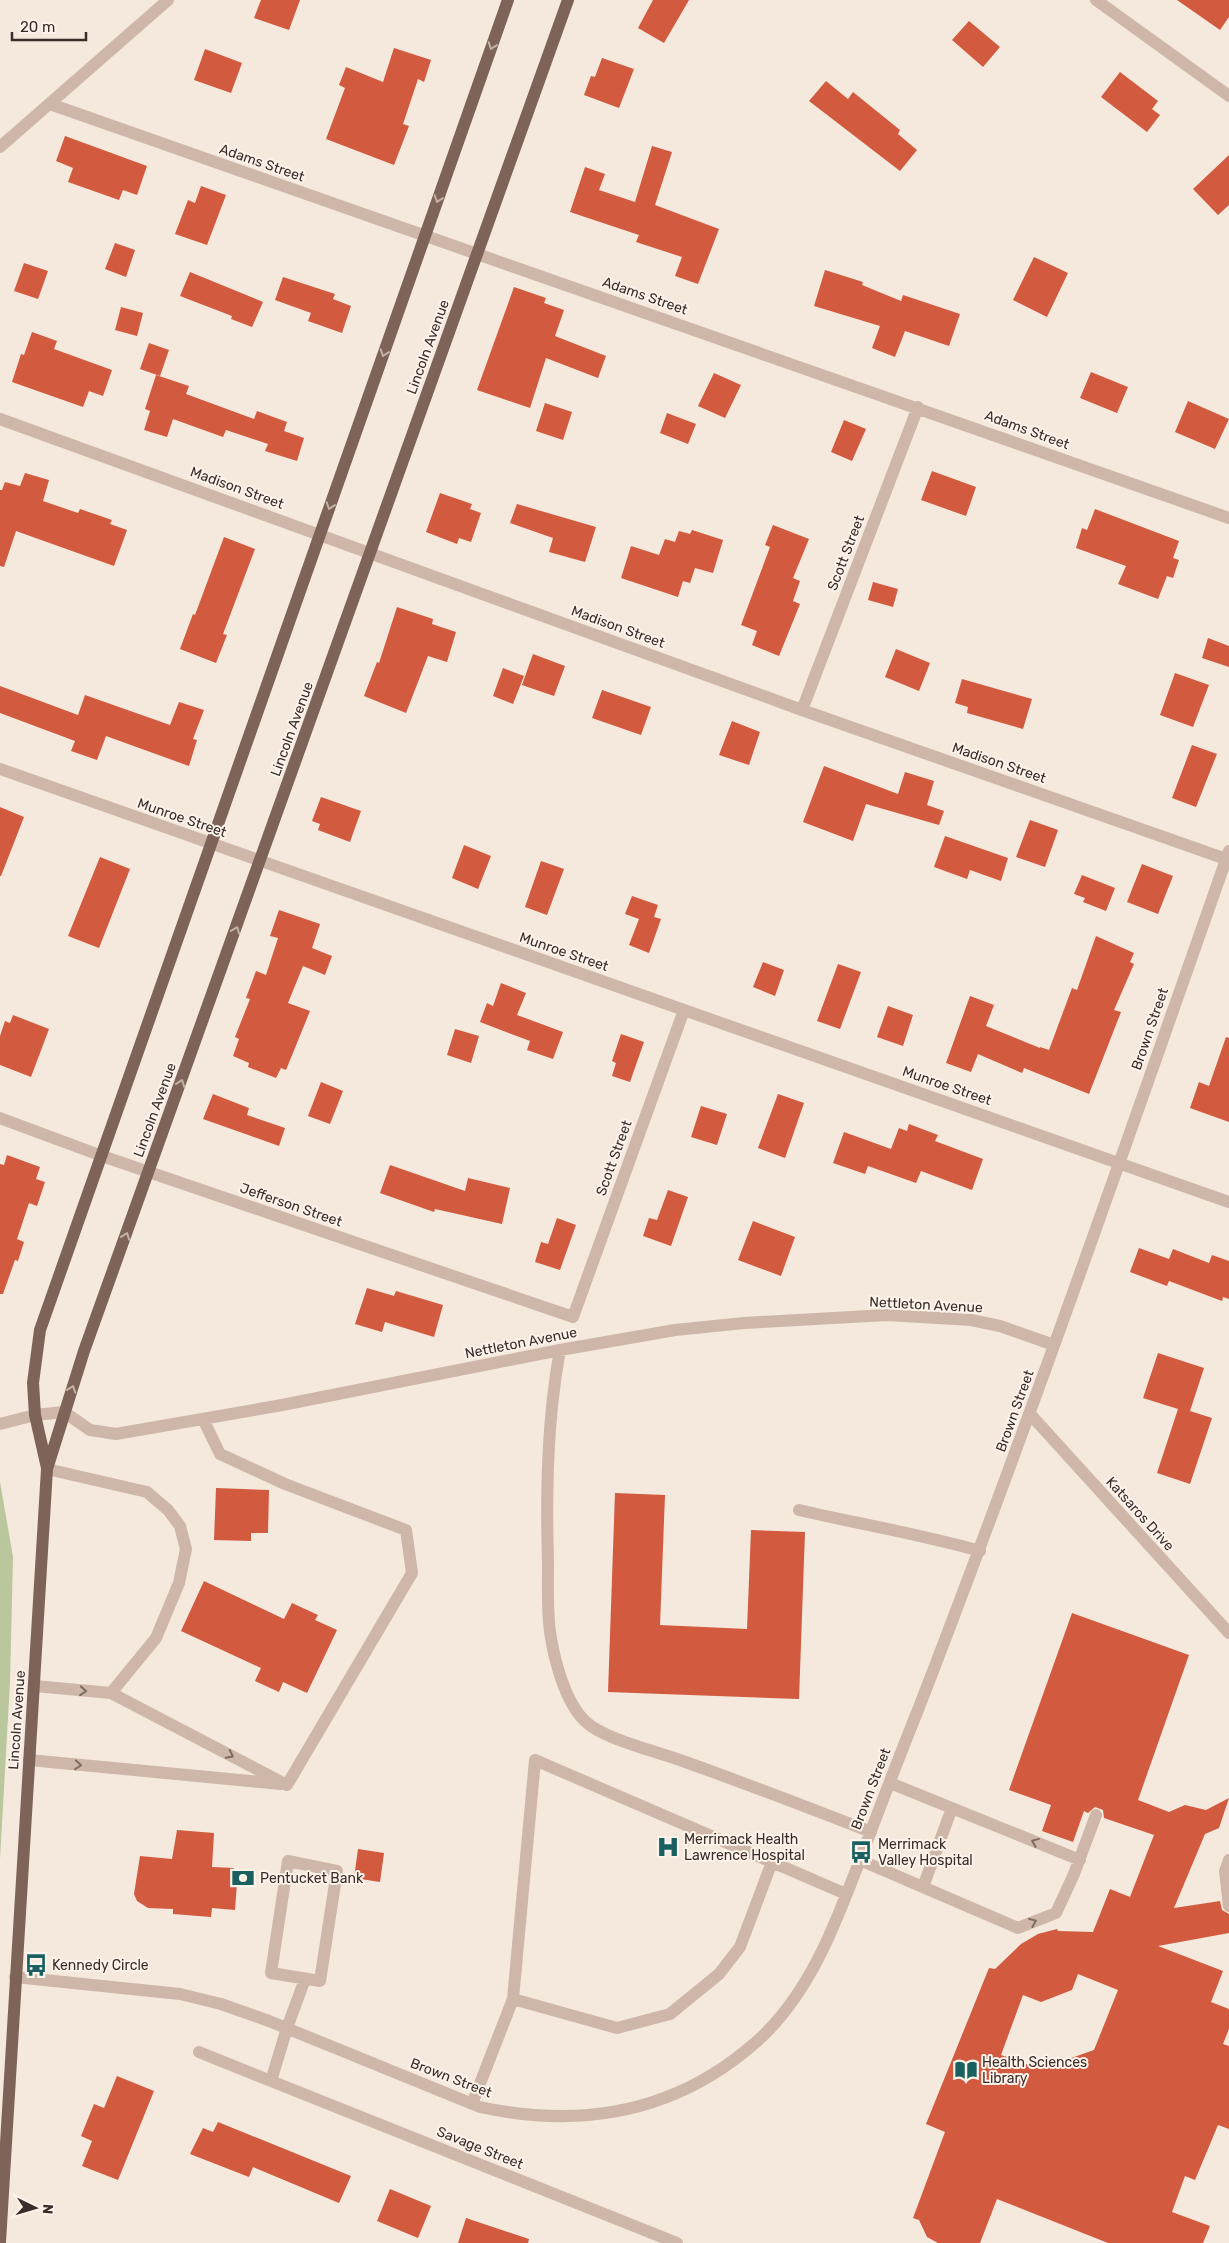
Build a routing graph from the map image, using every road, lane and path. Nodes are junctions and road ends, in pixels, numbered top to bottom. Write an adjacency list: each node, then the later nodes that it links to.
1 (168, 0): 6 (street)
2 (508, 0): 8 (main road, Lincoln Avenue, one-way to 8)
3 (568, 0): 9 (main road, Lincoln Avenue)
4 (1096, 0): 5 (street)
5 (1229, 96)
6 (50, 104): 7 (street); 8 (street, Adams Street)
7 (0, 147)
8 (425, 236): 9 (street, Adams Street); 13 (main road, Lincoln Avenue, one-way to 13)
9 (477, 254): 10 (street, Adams Street); 14 (main road, Lincoln Avenue)
10 (918, 407): 12 (street, Adams Street); 15 (street, Scott Street)
11 (0, 419): 13 (street, Madison Street)
12 (1229, 518)
13 (320, 534): 14 (street, Madison Street); 17 (main road, Lincoln Avenue)
14 (370, 552): 15 (street, Madison Street); 19 (main road, Lincoln Avenue)
15 (802, 710): 18 (street, Madison Street)
16 (0, 769): 17 (street, Munroe Street)
17 (211, 844): 19 (street, Munroe Street); 22 (main road, Lincoln Avenue)
18 (1228, 855): 23 (street, Brown Street)
19 (260, 861): 20 (street, Munroe Street); 24 (main road, Lincoln Avenue, one-way to 19)
20 (684, 1010): 23 (street, Munroe Street); 26 (street, Scott Street)
21 (0, 1118): 22 (street, Jefferson Street)
22 (102, 1156): 24 (street, Jefferson Street); 31 (main road, Lincoln Avenue)
23 (1119, 1162): 25 (street); 27 (street, Brown Street)
24 (149, 1172): 26 (street, Jefferson Street); 29 (main road, Lincoln Avenue, one-way to 24)
25 (1229, 1202)
26 (573, 1317)
27 (1054, 1345): 28 (street, Nettleton Avenue); 30 (street, Brown Street)
28 (560, 1350): 32 (street, Nettleton Avenue); 45 (street)
29 (64, 1412): 31 (street); 32 (street, Nettleton Avenue); 34 (main road, Lincoln Avenue)
30 (1030, 1414): 36 (street, Brown Street); 37 (street, Katsaros Drive)
31 (35, 1415): 33 (street); 34 (main road, Lincoln Avenue)
32 (203, 1419): 42 (street)
33 (0, 1424)
34 (47, 1469): 38 (main road, Lincoln Avenue); 39 (street)
35 (800, 1510): 36 (street)
36 (980, 1551): 41 (street, Brown Street)
37 (1229, 1633)
38 (34, 1686): 39 (street, one-way to 39); 40 (main road, Lincoln Avenue)
39 (111, 1693): 42 (street, one-way to 42)
40 (29, 1760): 42 (street, one-way to 42); 53 (main road, Lincoln Avenue)
41 (890, 1783): 43 (street); 45 (street, Brown Street)
42 (287, 1784)
43 (952, 1808): 47 (street, one-way to 43); 50 (street)
44 (1096, 1815): 47 (street)
45 (870, 1832): 46 (street, Brown Street)
46 (860, 1860): 50 (street); 51 (street, Brown Street)
47 (1080, 1860): 50 (street, one-way to 47)
48 (1229, 1860): 52 (street)
49 (772, 1862): 51 (street); 55 (street); 55 (street)
50 (923, 1887)
51 (846, 1894): 59 (street, Brown Street)
52 (1229, 1906)
53 (15, 1977): 56 (street, Brown Street); 60 (main road, Lincoln Avenue)
54 (306, 1978): 54 (street); 56 (street)
55 (513, 1998): 59 (street)
56 (287, 2028): 58 (street); 59 (street, Brown Street)
57 (199, 2052): 58 (street, Savage Street)
58 (271, 2081): 61 (street, Savage Street)
59 (472, 2104)
60 (0, 2242)
61 (677, 2243)

